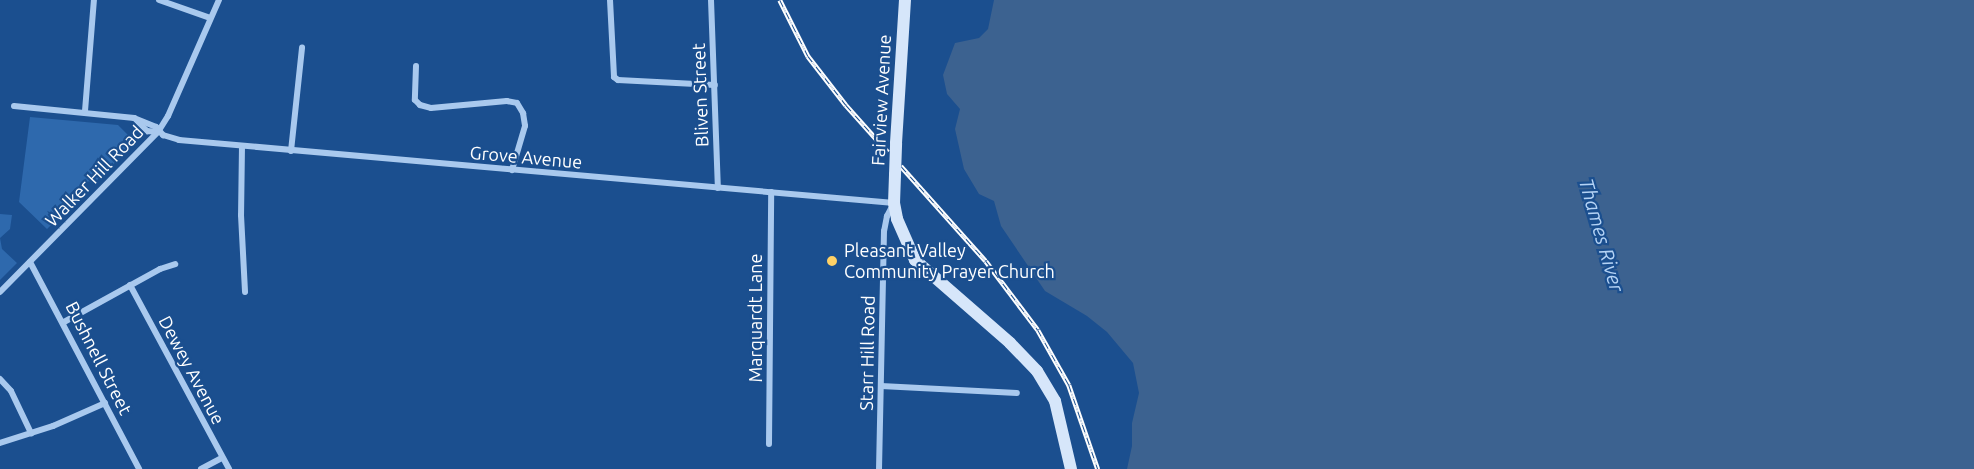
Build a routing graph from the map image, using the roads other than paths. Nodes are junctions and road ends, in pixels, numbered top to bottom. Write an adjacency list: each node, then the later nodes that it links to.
1 (94, 0): 12 (street)
2 (159, 0): 7 (street)
3 (219, 0): 7 (street, Walker Hill Road)
4 (610, 0): 10 (street)
5 (711, 0): 10 (street, Bliven Street)
6 (905, 0): 19 (street, Fairview Avenue, bridge)
7 (210, 18): 13 (street, Walker Hill Road)
8 (303, 48): 15 (street)
9 (416, 66): 16 (street)
10 (716, 85): 17 (street, Bliven Street)
11 (14, 106): 12 (street)
12 (84, 111): 13 (street, Grove Avenue)
13 (158, 132): 14 (street, Grove Avenue); 20 (street, Walker Hill Road)
14 (242, 146): 15 (street, Grove Avenue); 24 (street)
15 (291, 151): 16 (street, Grove Avenue)
16 (512, 171): 17 (street, Grove Avenue)
17 (718, 188): 18 (street, Grove Avenue)
18 (771, 192): 19 (street, Grove Avenue); 32 (street, Marquardt Lane)
19 (894, 202): 27 (street, Starr Hill Road); 38 (street, Fairview Avenue)
20 (30, 262): 23 (street, Walker Hill Road); 25 (street, Bushnell Street)
21 (175, 264): 22 (street)
22 (130, 285): 25 (street); 33 (street, Dewey Avenue)
23 (0, 292)
24 (245, 292)
25 (64, 322): 29 (street, Bushnell Street)
26 (0, 379): 30 (street)
27 (881, 386): 28 (street); 37 (street, Starr Hill Road)
28 (1017, 393)
29 (105, 403): 30 (street); 34 (street, Bushnell Street)
30 (31, 433): 31 (street)
31 (0, 443)
32 (769, 444)
33 (222, 458): 35 (street); 36 (street, Dewey Avenue)
34 (139, 469)
35 (201, 469)
36 (229, 469)
37 (879, 469)
38 (1071, 469)

